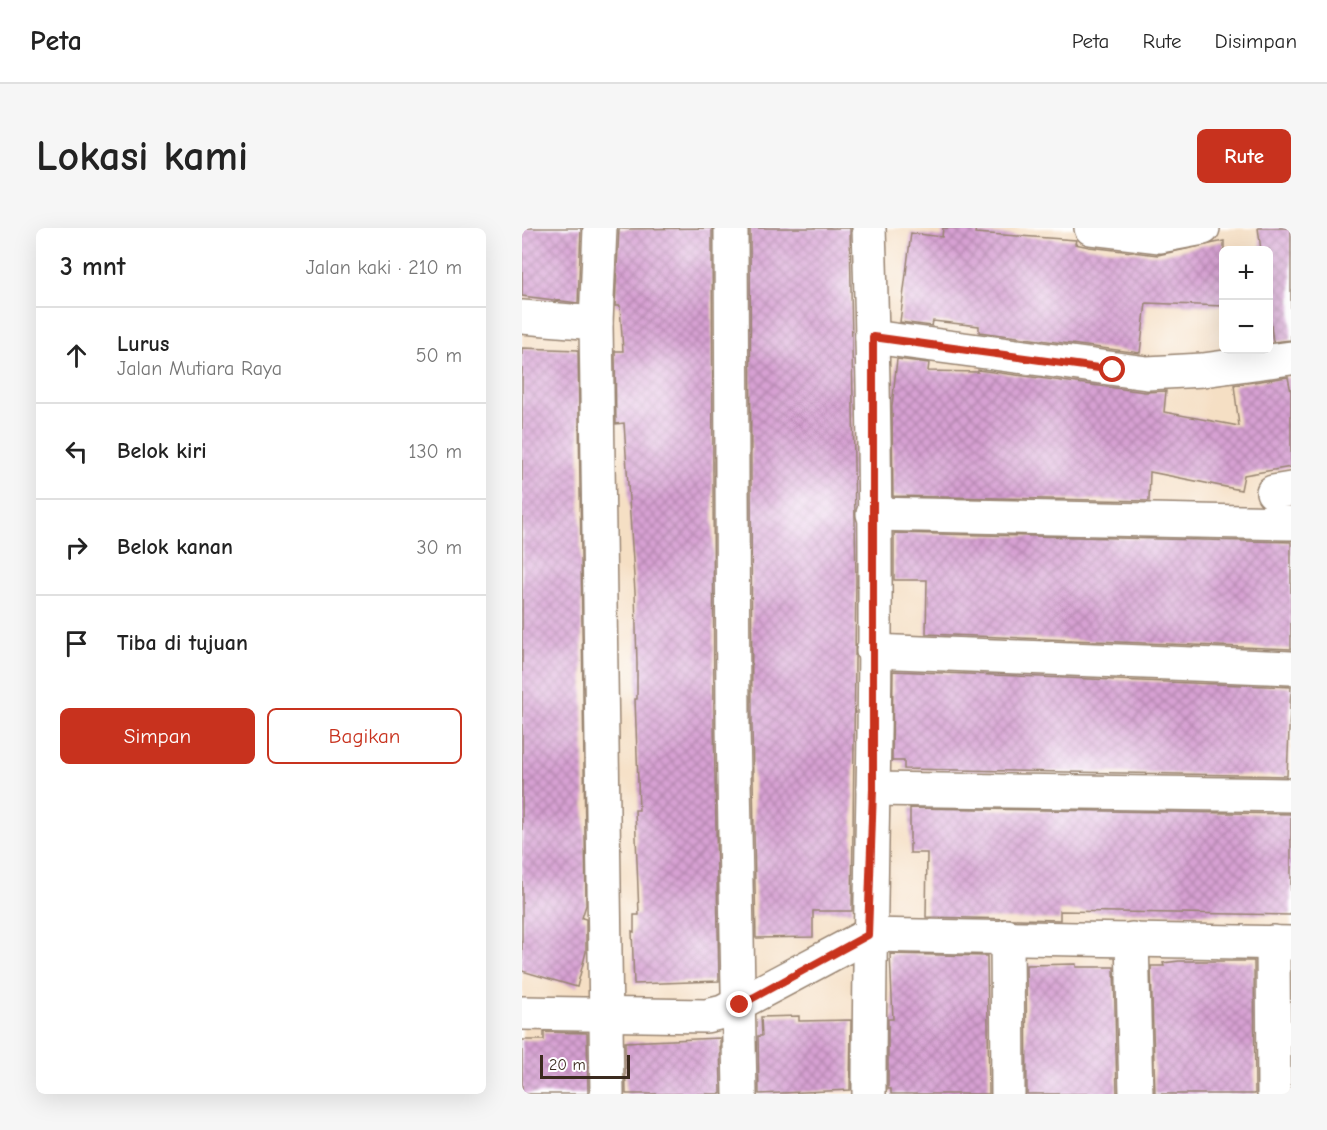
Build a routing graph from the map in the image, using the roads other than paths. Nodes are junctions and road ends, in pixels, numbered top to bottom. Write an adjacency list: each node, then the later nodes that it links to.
1 (600, 228): 7 (street)
2 (732, 228): 20 (street)
3 (869, 228): 8 (street)
4 (1091, 228): 5 (street)
5 (1203, 228)
6 (522, 317): 7 (street)
7 (596, 323): 22 (street)
8 (873, 337): 9 (street); 10 (street)
9 (1291, 358)
10 (873, 514): 11 (street); 12 (street)
11 (1291, 523)
12 (873, 651): 13 (street); 14 (street)
13 (1291, 668)
14 (873, 789): 15 (street); 16 (street)
15 (1291, 795)
16 (868, 935): 17 (street); 20 (street); 25 (street)
17 (1007, 936): 18 (street); 26 (street)
18 (1132, 939): 19 (street); 27 (street)
19 (1282, 942): 28 (street)
20 (740, 1005): 22 (street); 24 (street)
21 (522, 1013): 22 (street)
22 (607, 1016): 23 (street)
23 (607, 1094)
24 (740, 1094)
25 (869, 1094)
26 (1008, 1094)
27 (1136, 1094)
28 (1274, 1094)

